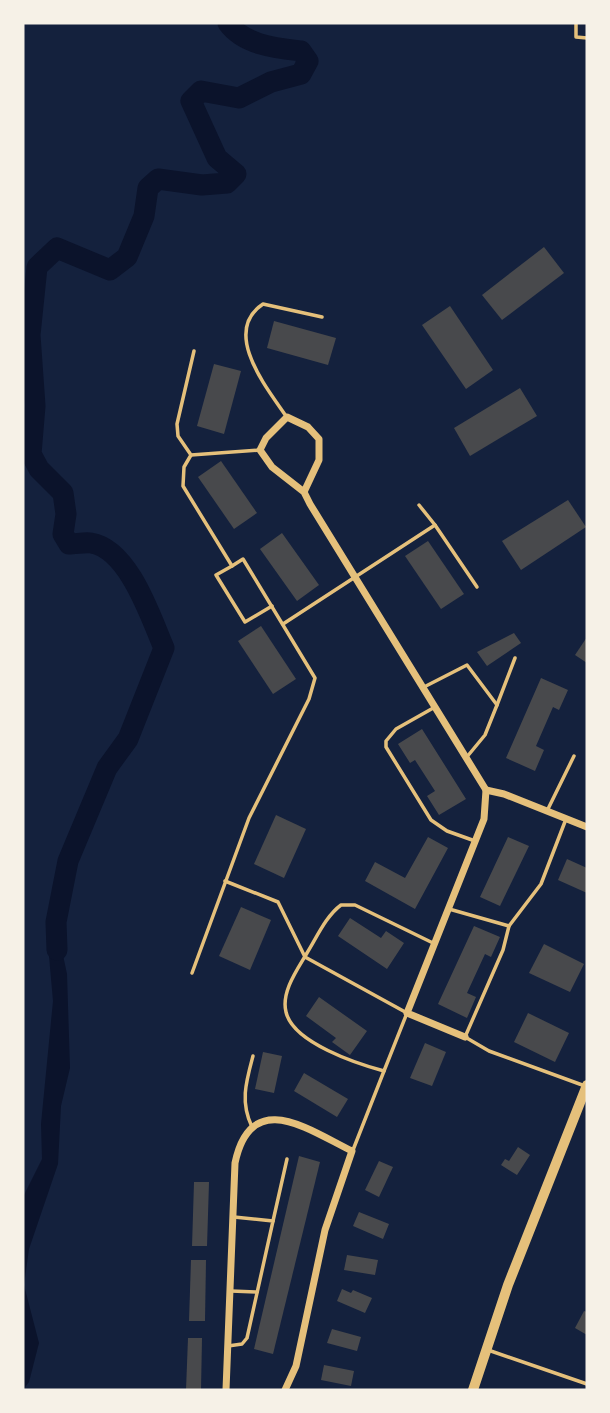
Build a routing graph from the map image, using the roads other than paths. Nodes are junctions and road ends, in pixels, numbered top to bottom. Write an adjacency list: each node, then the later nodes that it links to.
1 (576, 23): 2 (lane)
2 (587, 37)
3 (322, 317): 5 (lane)
4 (194, 351): 7 (lane)
5 (287, 417): 6 (street); 8 (street)
6 (260, 450): 7 (lane); 8 (street)
7 (191, 455): 11 (lane)
8 (304, 492): 12 (street)
9 (419, 505): 10 (lane)
10 (435, 525): 12 (lane); 13 (lane)
11 (232, 566): 14 (lane); 14 (lane)
12 (354, 577): 15 (lane); 17 (street)
13 (477, 587)
14 (272, 606): 15 (lane)
15 (283, 624): 27 (lane)
16 (514, 658): 18 (lane)
17 (424, 687): 18 (lane); 19 (street)
18 (497, 705): 21 (lane)
19 (436, 706): 21 (street); 26 (lane)
20 (574, 756): 23 (lane)
21 (466, 758): 22 (street)
22 (486, 790): 23 (street); 26 (street)
23 (547, 811): 24 (street)
24 (566, 819): 25 (street); 29 (lane)
25 (587, 827)
26 (475, 841): 28 (street)
27 (225, 881): 31 (lane); 32 (lane)
28 (449, 909): 29 (lane); 30 (street)
29 (509, 926): 34 (lane)
30 (435, 944): 31 (lane); 33 (street)
31 (305, 957): 33 (lane); 36 (lane)
32 (192, 973)
33 (407, 1013): 34 (street); 36 (lane)
34 (465, 1037): 37 (lane)
35 (253, 1056): 38 (lane)
36 (384, 1071): 39 (lane)
37 (587, 1086): 46 (main road)
38 (252, 1127): 39 (street); 41 (street)
39 (352, 1151): 49 (street)
40 (287, 1159): 42 (lane)
41 (233, 1217): 42 (lane); 43 (street)
42 (273, 1221): 44 (lane)
43 (229, 1291): 44 (lane); 45 (street)
44 (257, 1292): 45 (lane)
45 (226, 1346): 48 (street)
46 (485, 1349): 47 (lane); 50 (main road)
47 (587, 1384)
48 (226, 1390)
49 (285, 1390)
50 (473, 1390)

